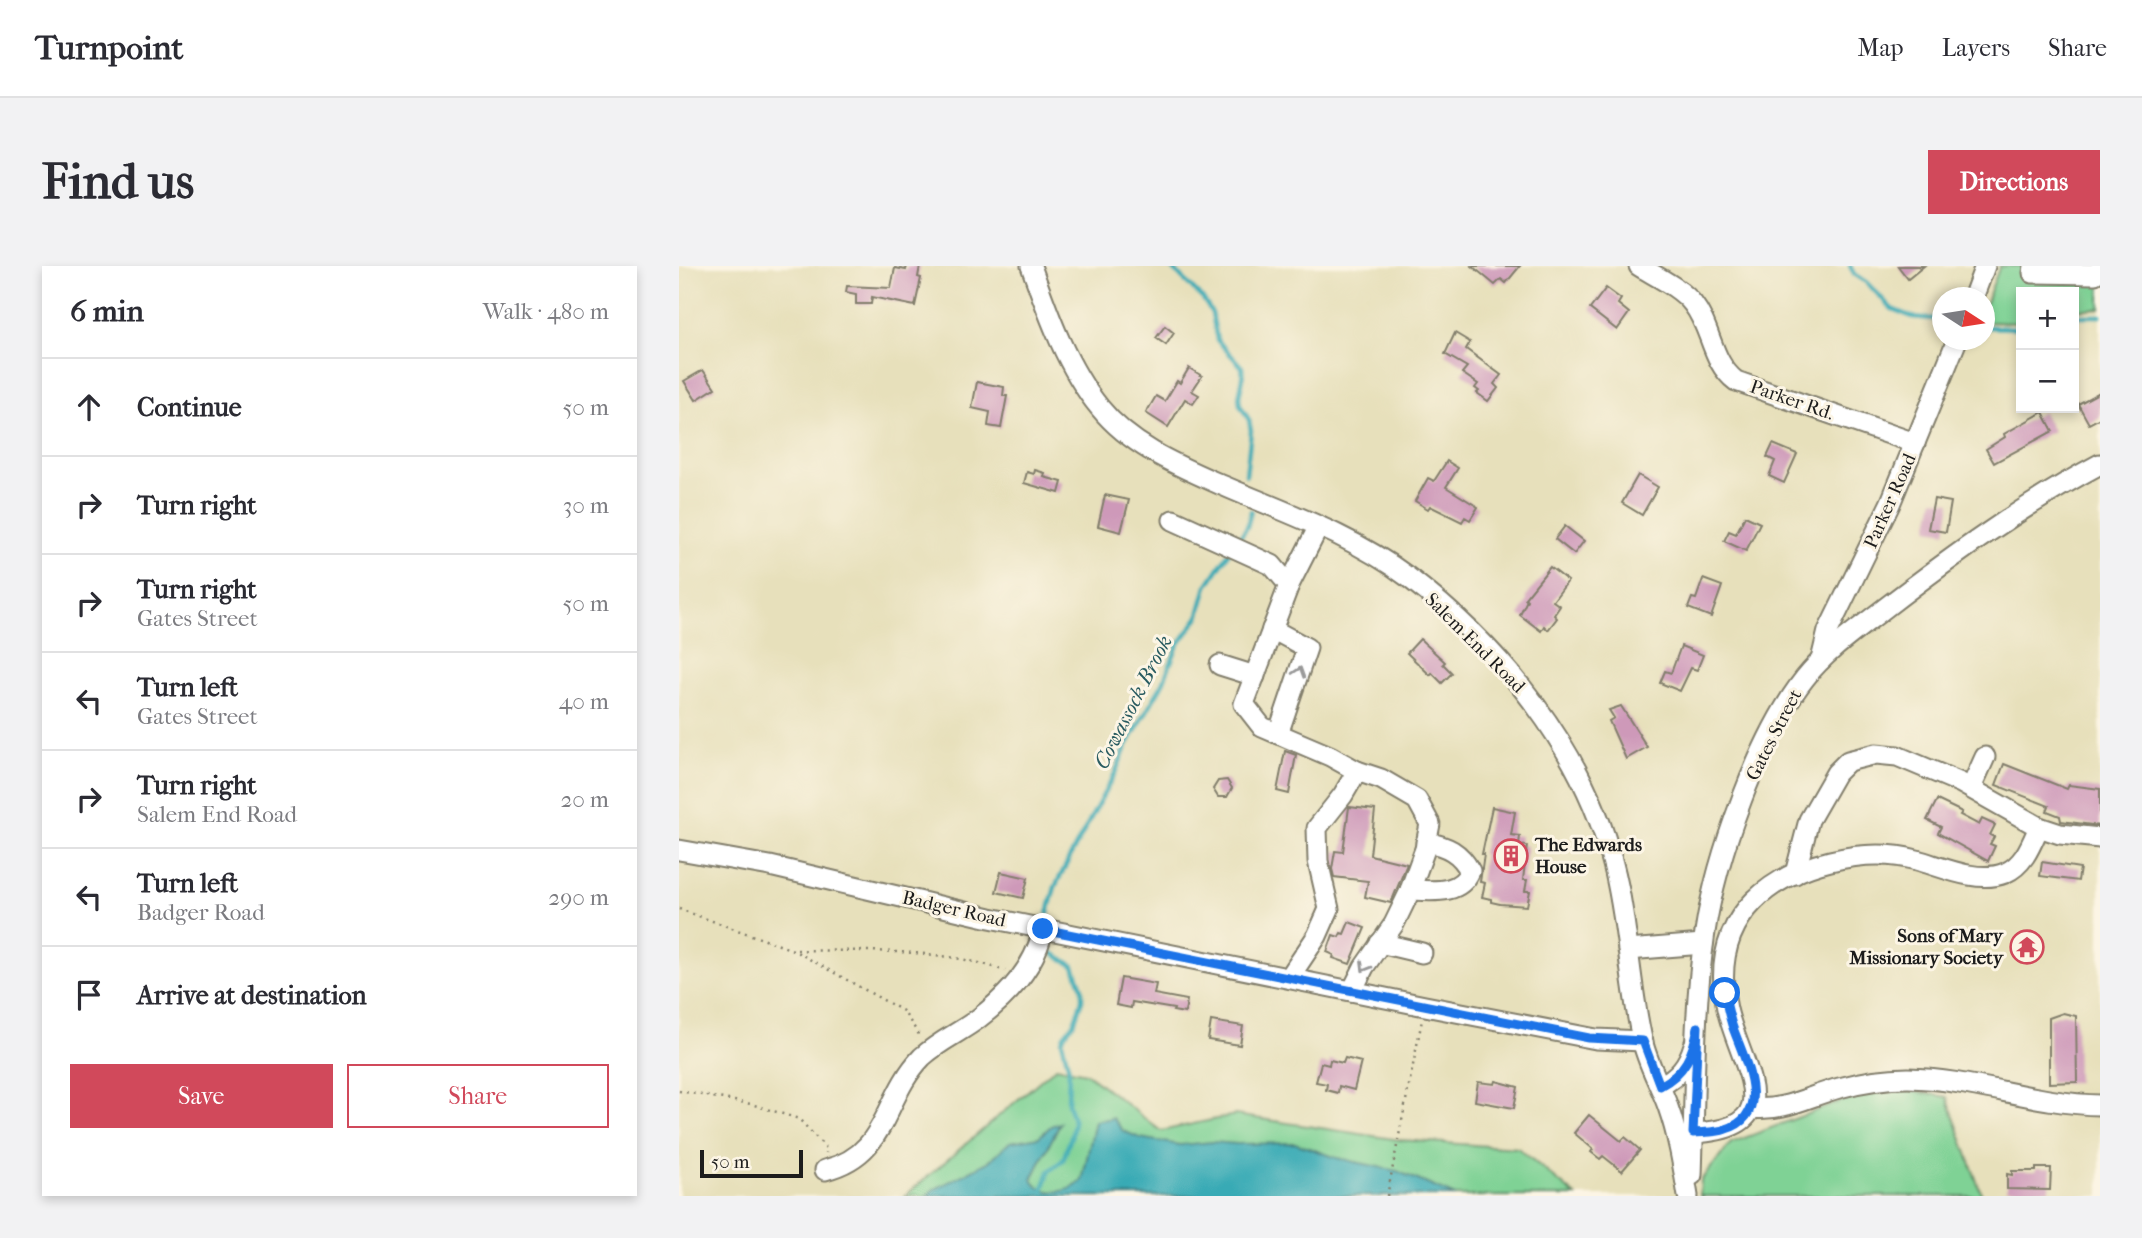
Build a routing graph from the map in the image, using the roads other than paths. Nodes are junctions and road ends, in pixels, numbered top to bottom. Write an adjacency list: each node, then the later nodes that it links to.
1 (1031, 266): 11 (street, Salem End Road)
2 (1639, 266): 8 (street, Parker Rd.)
3 (1985, 266): 6 (street)
4 (2033, 266): 5 (street)
5 (2100, 270)
6 (1977, 287)
7 (1953, 350): 8 (street, Parker Road)
8 (1915, 443): 14 (street, Parker Road)
9 (2100, 464): 14 (street, Gates Street)
10 (1173, 520): 12 (street)
11 (1319, 526): 12 (street); 30 (street, Salem End Road)
12 (1289, 585): 13 (street)
13 (1272, 629): 16 (street); 17 (street, one-way to 13)
14 (1821, 660): 29 (street, Gates Street)
15 (1220, 664): 16 (street)
16 (1255, 676): 17 (street)
17 (1279, 734): 19 (street)
18 (1985, 757): 20 (street)
19 (1357, 771): 23 (street); 32 (street)
20 (1971, 788): 21 (street); 25 (street)
21 (2039, 827): 22 (street); 25 (street)
22 (2100, 838)
23 (1426, 842): 26 (street); 26 (street)
24 (679, 850): 27 (street, Badger Road)
25 (1795, 874): 38 (street)
26 (1410, 890): 28 (street)
27 (1043, 929): 32 (street, Badger Road); 40 (street)
28 (1380, 943): 31 (street); 33 (street, one-way to 33)
29 (1703, 944): 30 (street); 34 (street, Gates Street)
30 (1628, 950): 35 (street, Salem End Road)
31 (1422, 953)
32 (1289, 978): 33 (street, Badger Road)
33 (1352, 991): 35 (street, Badger Road)
34 (1698, 1027): 36 (street, Gates Street); 39 (street, Gates Street)
35 (1643, 1041): 36 (street, Salem End Road)
36 (1660, 1086): 41 (street, Salem End Road)
37 (2100, 1105): 38 (street)
38 (1751, 1108): 39 (street)
39 (1693, 1133): 41 (street, Gates Street)
40 (825, 1170)
41 (1690, 1196)

